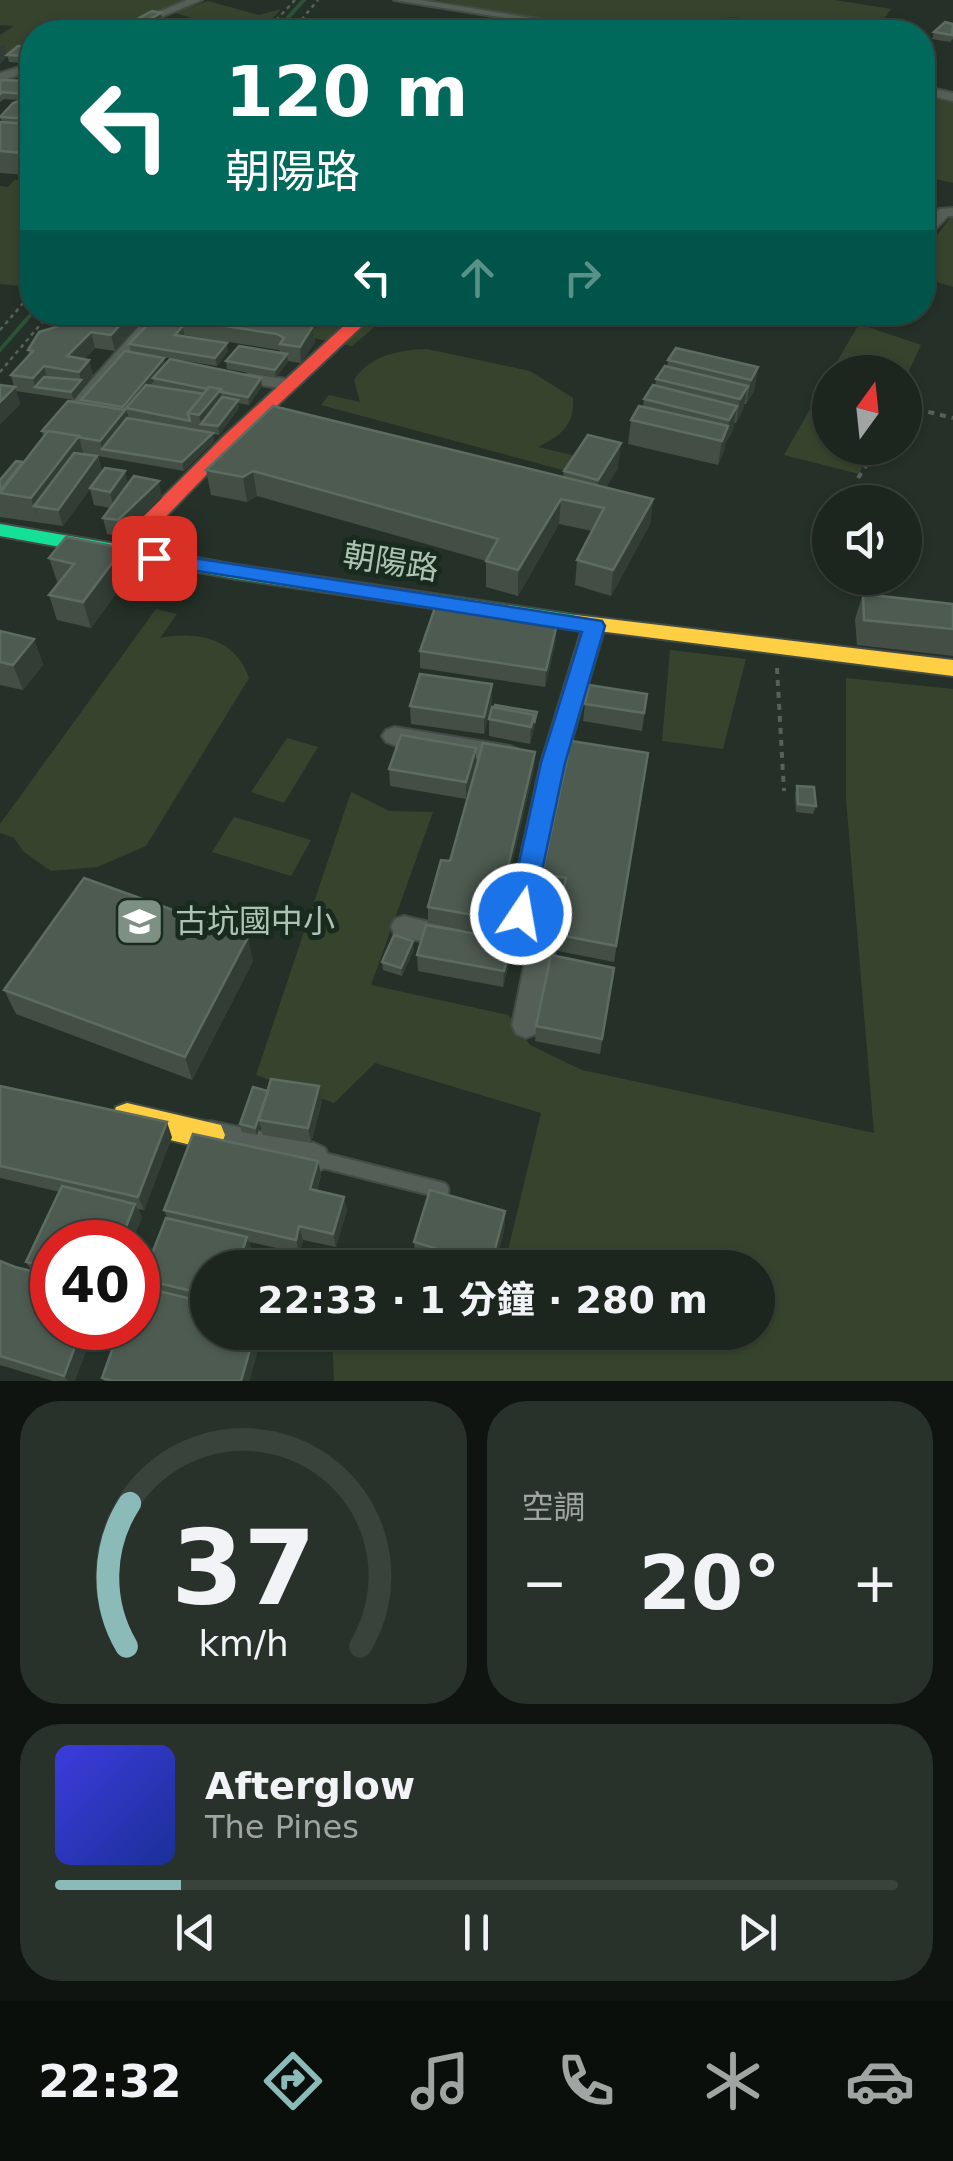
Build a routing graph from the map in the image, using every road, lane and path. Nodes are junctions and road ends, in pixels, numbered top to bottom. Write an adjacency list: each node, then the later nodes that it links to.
1 (197, 0): 5 (street)
2 (294, 0): 6 (path)
3 (318, 0): 7 (path)
4 (400, 0): 8 (street)
5 (146, 20)
6 (276, 20)
7 (301, 20)
8 (532, 20)
9 (20, 308): 13 (path)
10 (40, 325): 14 (path)
11 (153, 325): 19 (street)
12 (355, 325): 16 (street)
13 (0, 330)
14 (0, 372)
15 (234, 375): 16 (lane)
16 (290, 386): 23 (street)
17 (922, 410): 18 (path)
18 (953, 418)
19 (48, 440)
20 (867, 465): 21 (path)
21 (858, 478)
22 (0, 530): 23 (street, 朝陽路)
23 (119, 553): 24 (street, 朝陽路)
24 (594, 626): 25 (street, 朝陽路); 28 (street)
25 (776, 648): 26 (street, 朝陽路); 29 (path)
26 (953, 668)
27 (394, 736): 28 (street)
28 (553, 763): 31 (street)
29 (784, 791)
30 (404, 928): 31 (street)
31 (531, 942): 32 (street)
32 (526, 1025)
33 (96, 1111): 34 (street)
34 (210, 1135): 35 (street); 37 (street)
35 (314, 1158): 36 (lane)
36 (441, 1190)
37 (185, 1205)

